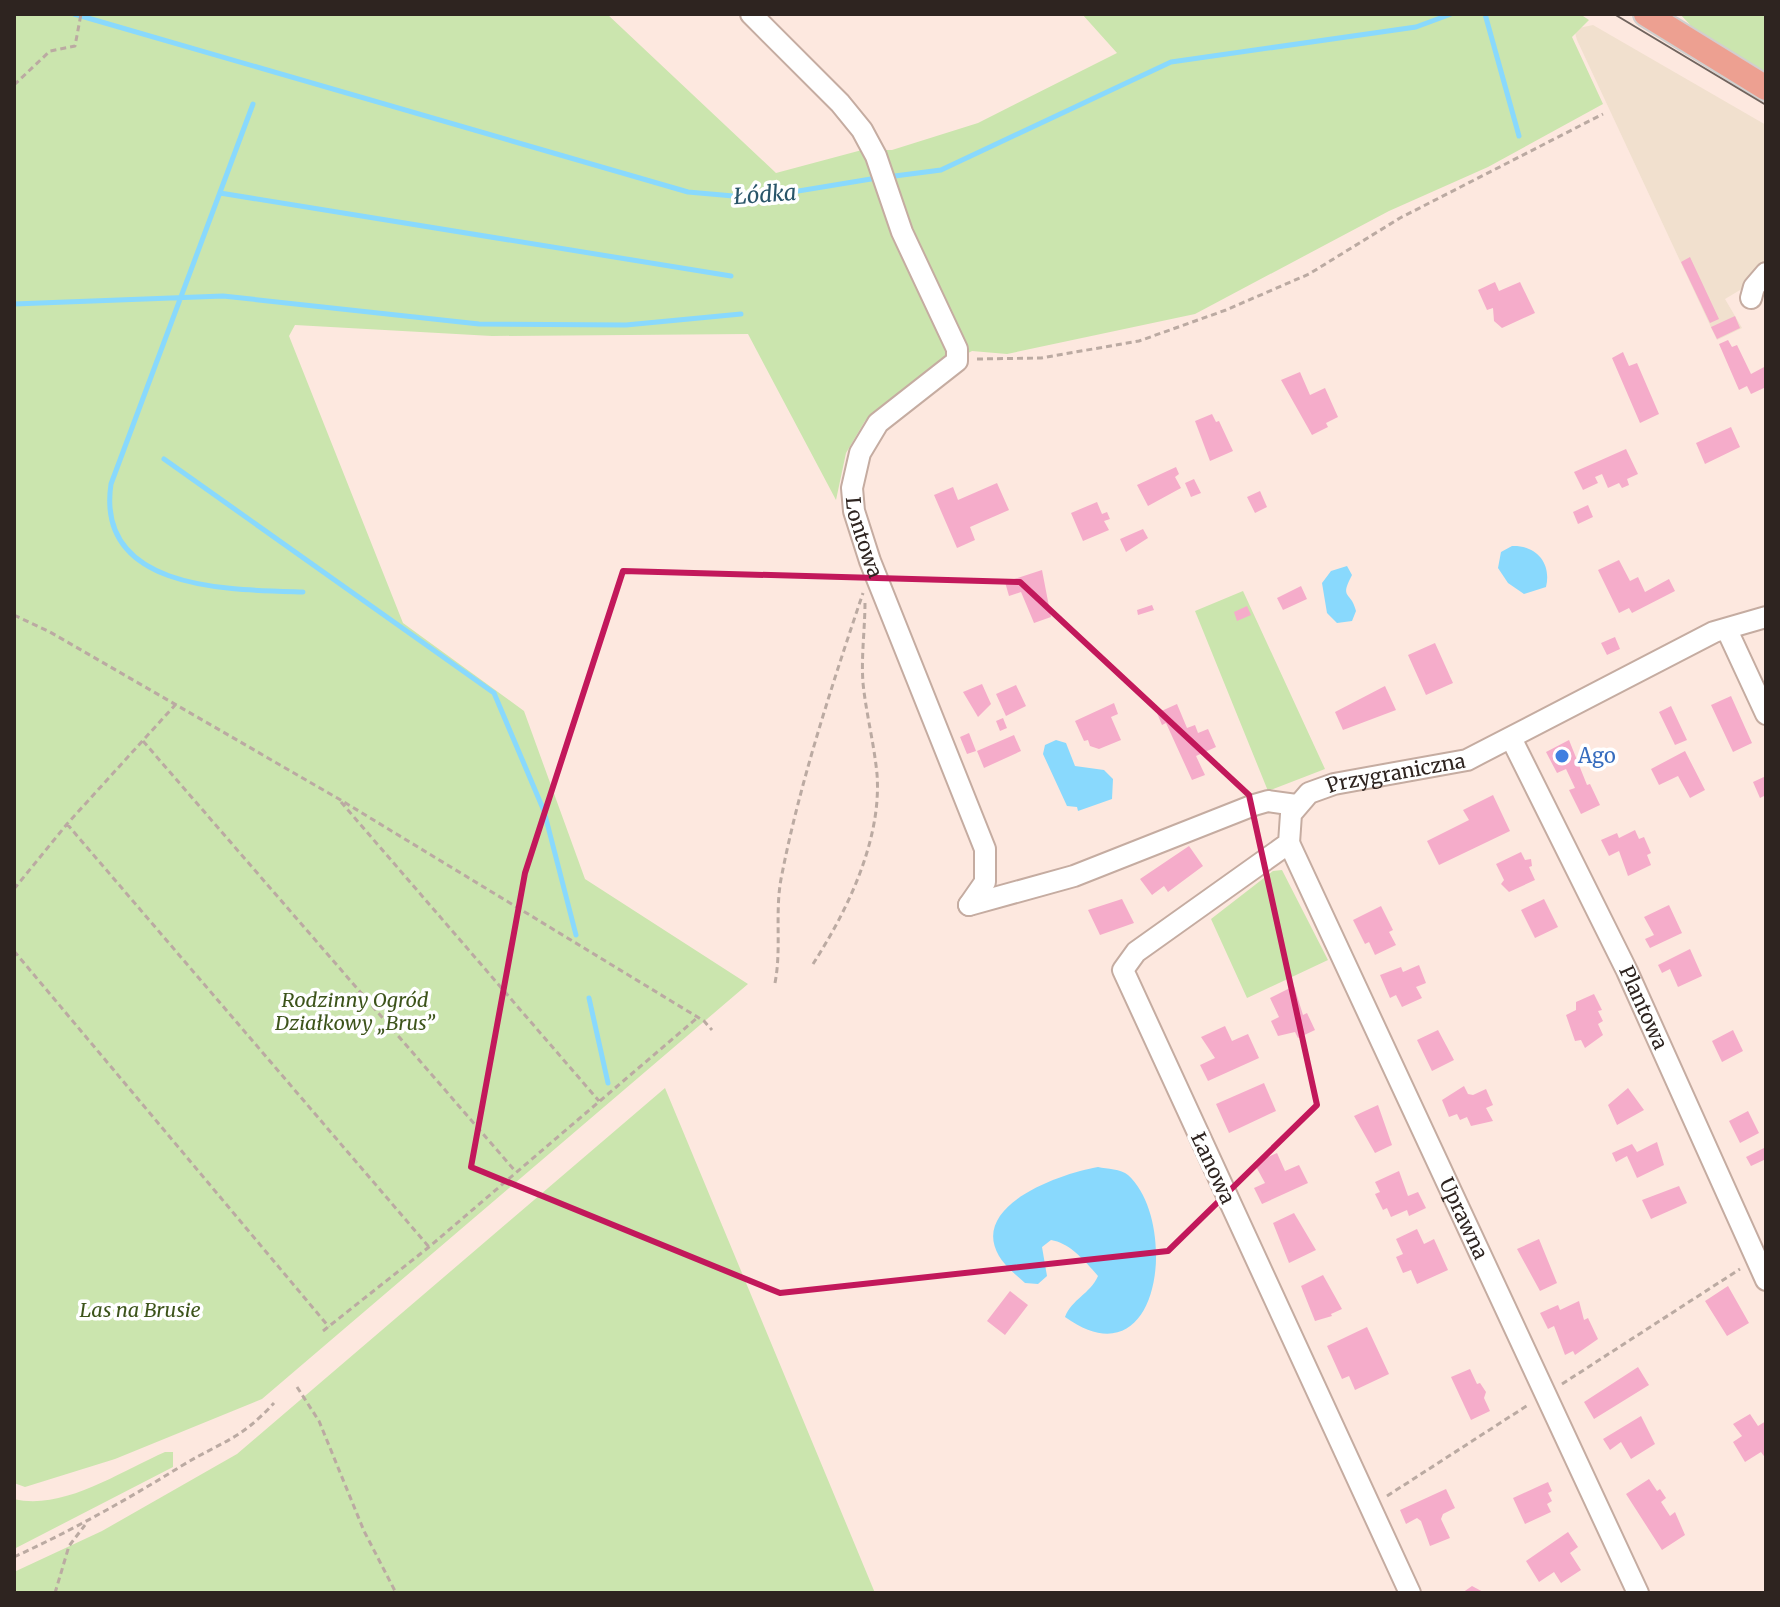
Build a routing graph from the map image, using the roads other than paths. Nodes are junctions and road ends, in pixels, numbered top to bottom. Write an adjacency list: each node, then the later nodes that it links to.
1 (751, 14): 10 (street, Lontowa)
2 (1646, 14): 3 (main road)
3 (1766, 88)
4 (1766, 273): 5 (street)
5 (1751, 298)
6 (1766, 617): 7 (street, Przygraniczna)
7 (1727, 630): 8 (street); 9 (street, Przygraniczna)
8 (1766, 714)
9 (1512, 740): 10 (street, Przygraniczna); 12 (street, Plantowa)
10 (1296, 805): 11 (street)
11 (1289, 843): 14 (street, Łanowa); 15 (street, Uprawna)
12 (1761, 1256): 13 (street, Plantowa)
13 (1766, 1280)
14 (1410, 1593)
15 (1638, 1593)

